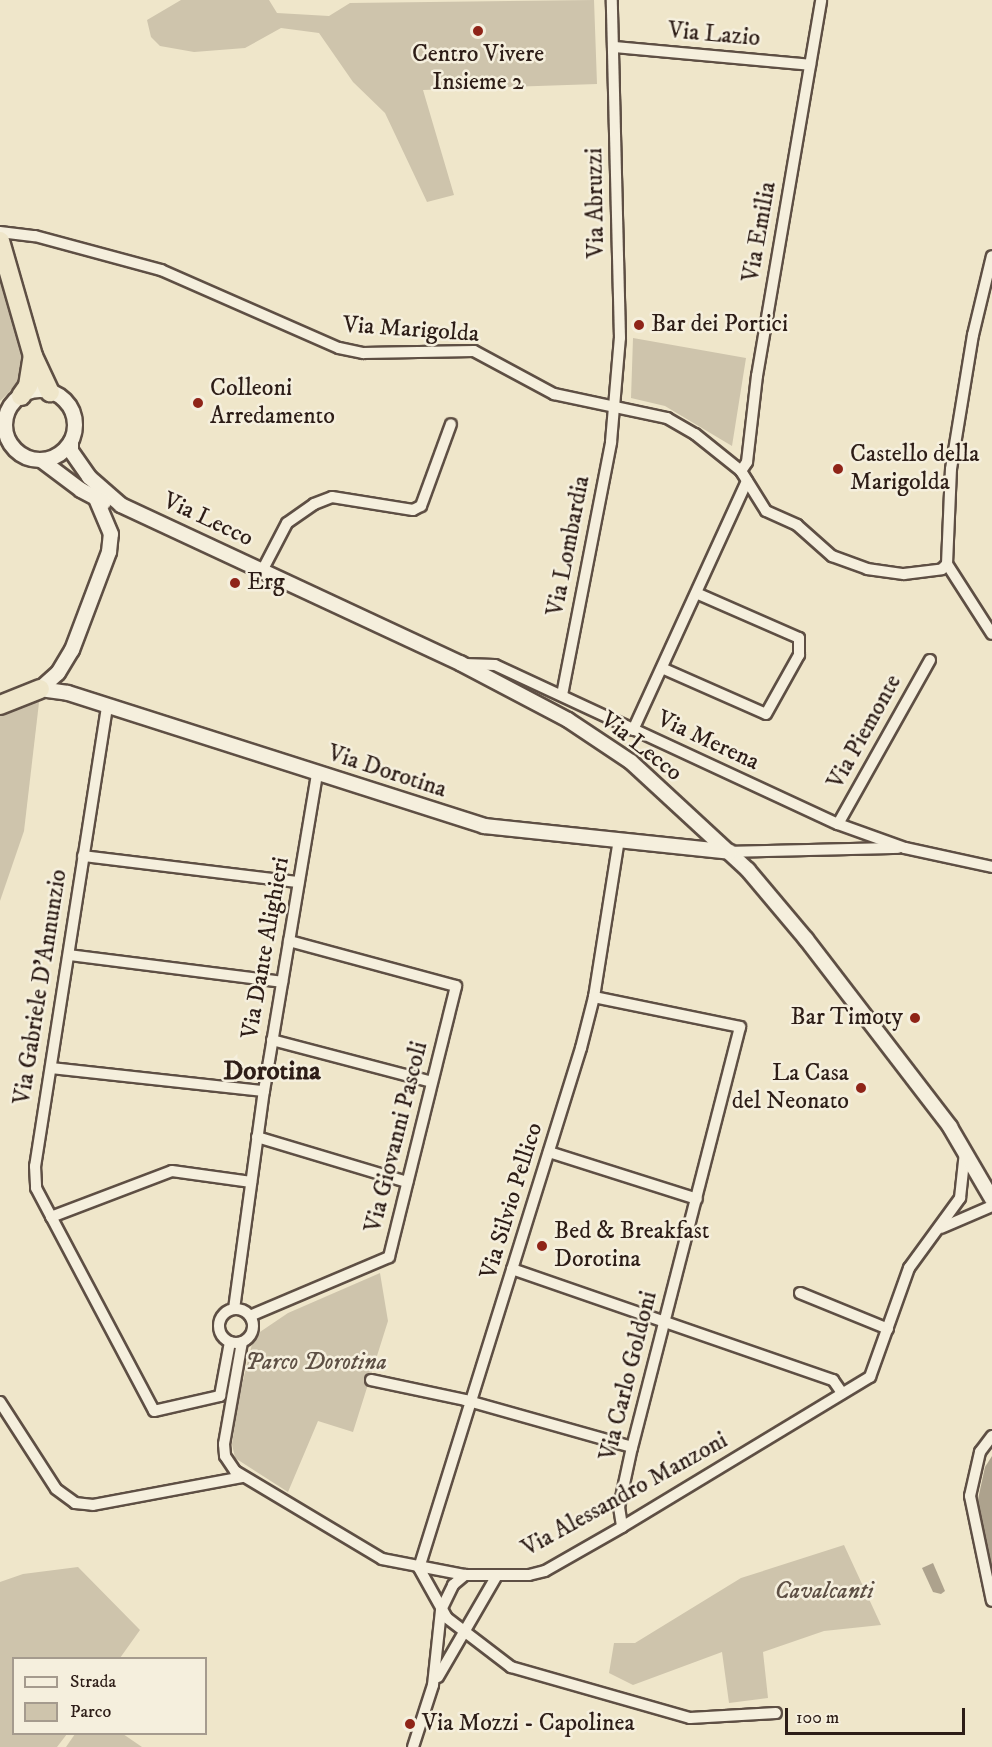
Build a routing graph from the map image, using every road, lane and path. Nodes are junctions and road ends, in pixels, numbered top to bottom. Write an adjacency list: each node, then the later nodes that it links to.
1 (612, 0): 3 (street, Via Abruzzi)
2 (821, 0): 4 (street, Via Emilia)
3 (614, 47): 4 (street, Via Lazio); 11 (street, Via Abruzzi)
4 (810, 65): 17 (street, Via Emilia)
5 (0, 232): 11 (street, Via Marigolda)
6 (0, 241): 8 (highway)
7 (992, 256): 20 (street)
8 (33, 356): 9 (highway); 10 (highway)
9 (50, 392): 10 (main road); 15 (main road)
10 (21, 396): 12 (main road)
11 (614, 405): 17 (street, Via Marigolda); 29 (street, Via Lombardia)
12 (4, 410): 14 (main road)
13 (452, 424): 21 (street)
14 (3, 437): 16 (main road)
15 (71, 442): 16 (main road); 19 (main road, Via Lecco)
16 (41, 460): 18 (main road, Via Lecco)
17 (744, 476): 20 (street, Via Marigolda); 22 (street, Via Emilia)
18 (96, 498): 19 (main road, Via Lecco); 27 (main road)
19 (121, 504): 21 (main road, Via Lecco)
20 (947, 564): 23 (street)
21 (262, 571): 25 (main road, Via Lecco)
22 (696, 593): 26 (street, Via Emilia); 26 (street)
23 (992, 634)
24 (930, 660): 34 (street, Via Piemonte)
25 (460, 663): 29 (street, Via Merena); 38 (main road, Via Lecco)
26 (664, 669): 32 (street, Via Emilia)
27 (40, 689): 28 (highway); 30 (highway); 31 (main road, Via Dorotina)
28 (0, 694)
29 (562, 695): 32 (street, Via Merena)
30 (0, 705)
31 (107, 707): 33 (main road, Via Dorotina); 39 (street, Via Gabriele D'Annunzio)
32 (633, 730): 34 (street, Via Merena)
33 (317, 774): 35 (main road, Via Dorotina); 41 (street, Via Dante Alighieri)
34 (838, 824): 36 (street, Via Merena); 37 (street)
35 (619, 840): 38 (main road, Via Dorotina); 45 (street, Via Silvio Pellico)
36 (904, 848): 37 (street, Via Merena); 40 (street, Via Merena)
37 (839, 850): 38 (street, Via Merena)
38 (730, 852): 51 (main road, Via Lecco)
39 (82, 856): 41 (street); 43 (street, Via Gabriele D'Annunzio)
40 (992, 867)
41 (298, 882): 42 (street, Via Dante Alighieri)
42 (289, 940): 44 (street, Via Dante Alighieri); 48 (street, Via Giovanni Pascoli)
43 (69, 955): 44 (street); 47 (street, Via Gabriele D'Annunzio)
44 (282, 982): 46 (street, Via Dante Alighieri)
45 (594, 998): 52 (street, Via Silvio Pellico); 55 (street, Via Carlo Goldoni)
46 (272, 1040): 48 (street); 49 (street, Via Dante Alighieri)
47 (51, 1068): 49 (street); 58 (street, Via Gabriele D'Annunzio)
48 (432, 1082): 54 (street, Via Giovanni Pascoli)
49 (264, 1091): 50 (street, Via Dante Alighieri)
50 (257, 1137): 53 (street, Via Dante Alighieri); 54 (street)
51 (965, 1151): 56 (main road, Via Lecco); 59 (street, Via Alessandro Manzoni)
52 (549, 1152): 55 (street); 60 (street, Via Silvio Pellico)
53 (251, 1182): 58 (street); 62 (street, Via Dante Alighieri)
54 (407, 1182): 63 (street, Via Giovanni Pascoli)
55 (697, 1199): 64 (street, Via Carlo Goldoni)
56 (992, 1199)
57 (992, 1206): 59 (street)
58 (51, 1217): 66 (street, Via Gabriele D'Annunzio)
59 (941, 1228): 65 (street, Via Alessandro Manzoni)
60 (512, 1269): 64 (street); 70 (street, Via Silvio Pellico)
61 (800, 1293): 65 (street)
62 (234, 1309): 63 (street); 66 (street, Via Dante Alighieri)
63 (250, 1316): 66 (street)
64 (665, 1319): 68 (street); 72 (street, Via Carlo Goldoni)
65 (888, 1329): 68 (street, Via Alessandro Manzoni)
66 (236, 1342): 73 (street, Via Alessandro Manzoni)
67 (371, 1380): 70 (street)
68 (842, 1393): 74 (street, Via Alessandro Manzoni)
69 (0, 1402): 73 (street)
70 (470, 1402): 72 (street); 75 (street, Via Silvio Pellico)
71 (992, 1436): 78 (street)
72 (632, 1447): 74 (street, Via Carlo Goldoni)
73 (242, 1477): 75 (street, Via Alessandro Manzoni)
74 (622, 1527): 77 (street, Via Alessandro Manzoni)
75 (418, 1568): 76 (street, Via Alessandro Manzoni); 79 (street)
76 (465, 1575): 77 (street, Via Alessandro Manzoni); 79 (street)
77 (496, 1577): 80 (street)
78 (992, 1601)
79 (441, 1610): 80 (street); 81 (street)
80 (467, 1630): 81 (street); 82 (street)
81 (433, 1685): 83 (street)
82 (776, 1713)
83 (413, 1747)

